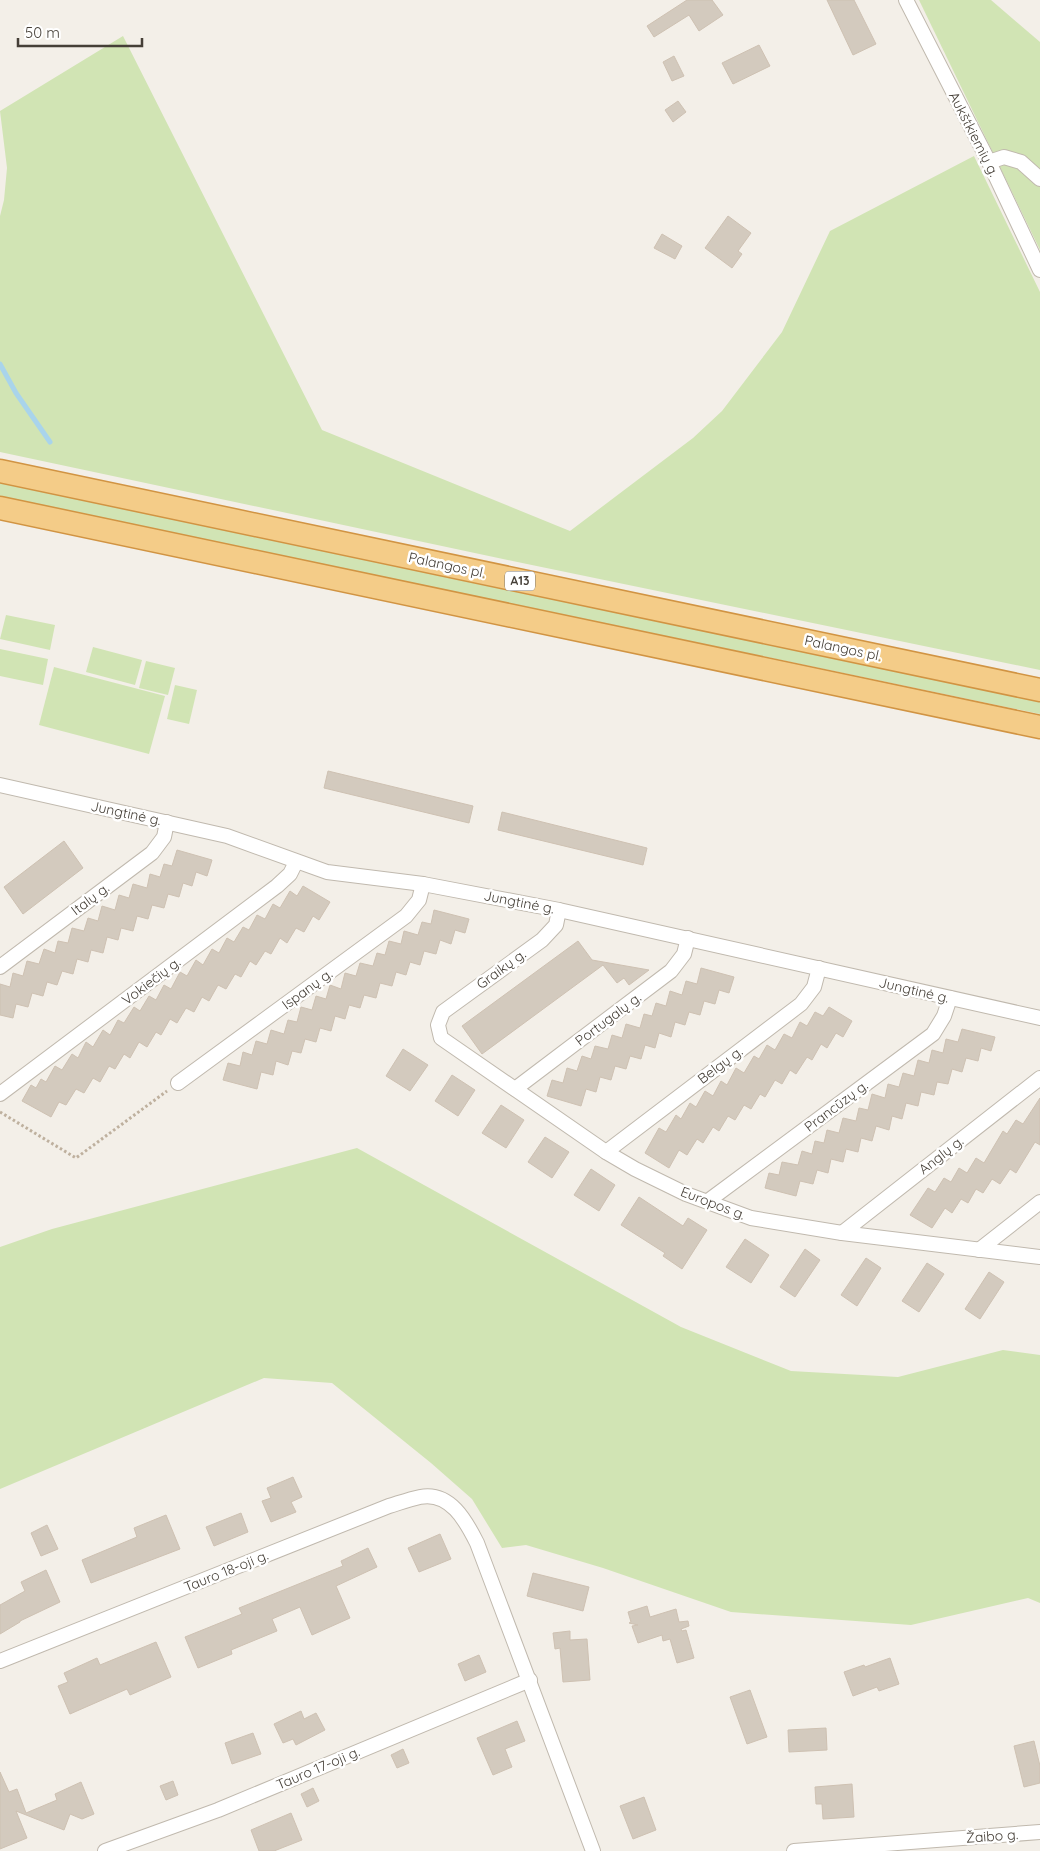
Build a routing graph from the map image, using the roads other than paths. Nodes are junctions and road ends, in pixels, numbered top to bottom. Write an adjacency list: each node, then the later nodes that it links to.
1 (906, 0): 2 (street, Aukštkiemių g.)
2 (988, 162): 3 (street); 4 (street, Aukštkiemių g.)
3 (1040, 179)
4 (1040, 270)
5 (0, 472): 7 (highway, Palangos pl. / A13)
6 (0, 508): 8 (highway)
7 (1040, 690)
8 (1040, 726)
9 (0, 785): 10 (street, Jungtinė g.)
10 (167, 822): 11 (street, Jungtinė g.); 15 (street, Italų g.)
11 (296, 862): 12 (street, Jungtinė g.); 23 (street, Vokiečių g.)
12 (423, 884): 13 (street, Jungtinė g.); 21 (street, Ispanų g.)
13 (559, 910): 14 (street, Jungtinė g.); 19 (street, Graikų g.)
14 (688, 938): 16 (street, Jungtinė g.); 22 (street, Portugalų g.)
15 (0, 967)
16 (819, 968): 17 (street, Jungtinė g.); 24 (street, Belgų g.)
17 (950, 998): 18 (street, Jungtinė g.); 25 (street, Prancūzų g.)
18 (1040, 1018)
19 (438, 1025): 22 (street, Europos g.)
20 (1040, 1078): 27 (street, Anglų g.)
21 (178, 1083)
22 (515, 1089): 24 (street, Europos g.)
23 (0, 1094)
24 (606, 1152): 25 (street, Europos g.)
25 (708, 1201): 27 (street, Europos g.)
26 (1040, 1202): 28 (street)
27 (842, 1233): 28 (street, Europos g.)
28 (979, 1250): 29 (street, Europos g.)
29 (1040, 1257)
30 (0, 1660): 31 (street, Tauro 18-oji g.)
31 (530, 1680): 33 (street, Tauro 17-oji g.); 34 (street)
32 (1040, 1832): 35 (street, Žaibo g.)
33 (105, 1851)
34 (594, 1851)
35 (794, 1851)

